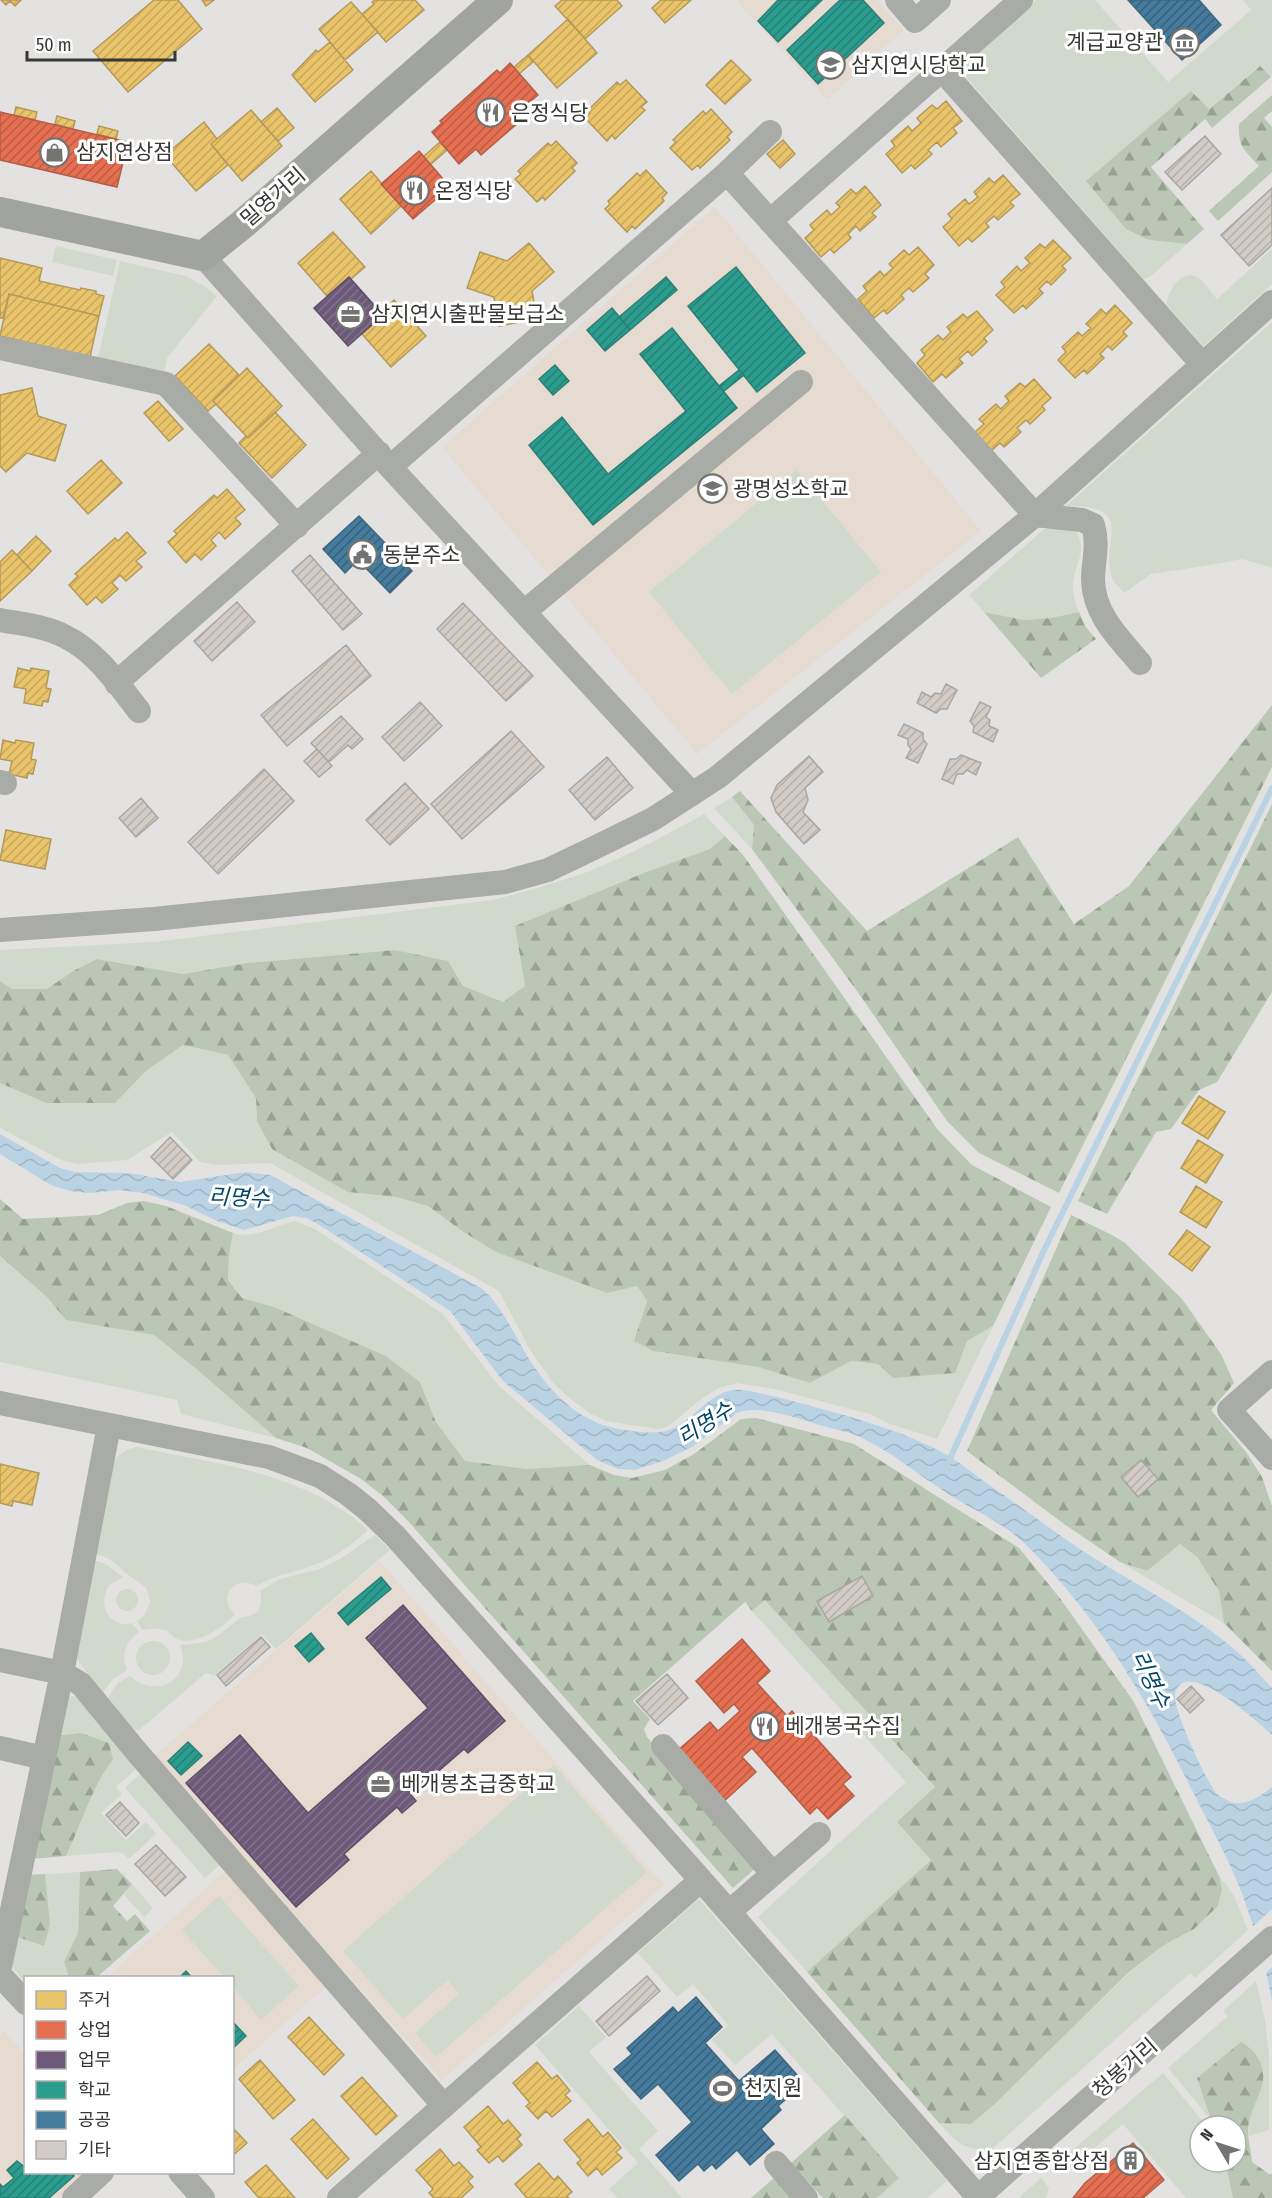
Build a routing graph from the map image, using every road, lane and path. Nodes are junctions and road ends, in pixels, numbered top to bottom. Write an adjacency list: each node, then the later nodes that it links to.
1 (498, 0): 10 (main road, 밀영거리)
2 (897, 0): 3 (street)
3 (939, 0)
4 (1021, 0): 5 (street)
5 (942, 70): 9 (street); 13 (street)
6 (770, 132): 7 (street)
7 (727, 173): 9 (street); 15 (street)
8 (0, 212): 10 (main road)
9 (770, 220): 16 (street)
10 (203, 256): 15 (street)
11 (1272, 302): 13 (street)
12 (0, 348): 17 (street)
13 (1202, 364): 16 (street)
14 (801, 382): 18 (street)
15 (384, 460): 17 (street); 18 (street)
16 (1035, 515): 20 (street); 23 (street)
17 (297, 526): 21 (street)
18 (524, 612): 23 (street)
19 (0, 620): 21 (street)
20 (1140, 663)
21 (116, 683): 22 (street)
22 (139, 711)
23 (692, 794): 24 (street)
24 (0, 930)
25 (1272, 1372): 28 (street)
26 (0, 1403): 27 (street)
27 (109, 1426): 30 (street); 36 (street)
28 (1272, 1458)
29 (0, 1660): 30 (street)
30 (62, 1673): 33 (street); 42 (street)
31 (663, 1746): 35 (street)
32 (0, 1748): 33 (street)
33 (44, 1758): 39 (street)
34 (819, 1834): 35 (street)
35 (773, 1874): 37 (street)
36 (701, 1880): 37 (street); 42 (street)
37 (729, 1912): 50 (street)
38 (1272, 1938): 50 (street, 청봉거리)
39 (0, 1967)
40 (0, 1975): 41 (street)
41 (24, 2001)
42 (444, 2106): 48 (street)
43 (776, 2163): 49 (street)
44 (100, 2174): 46 (street)
45 (182, 2174): 47 (street)
46 (74, 2198)
47 (203, 2198)
48 (339, 2198)
49 (806, 2198)
50 (978, 2198)

